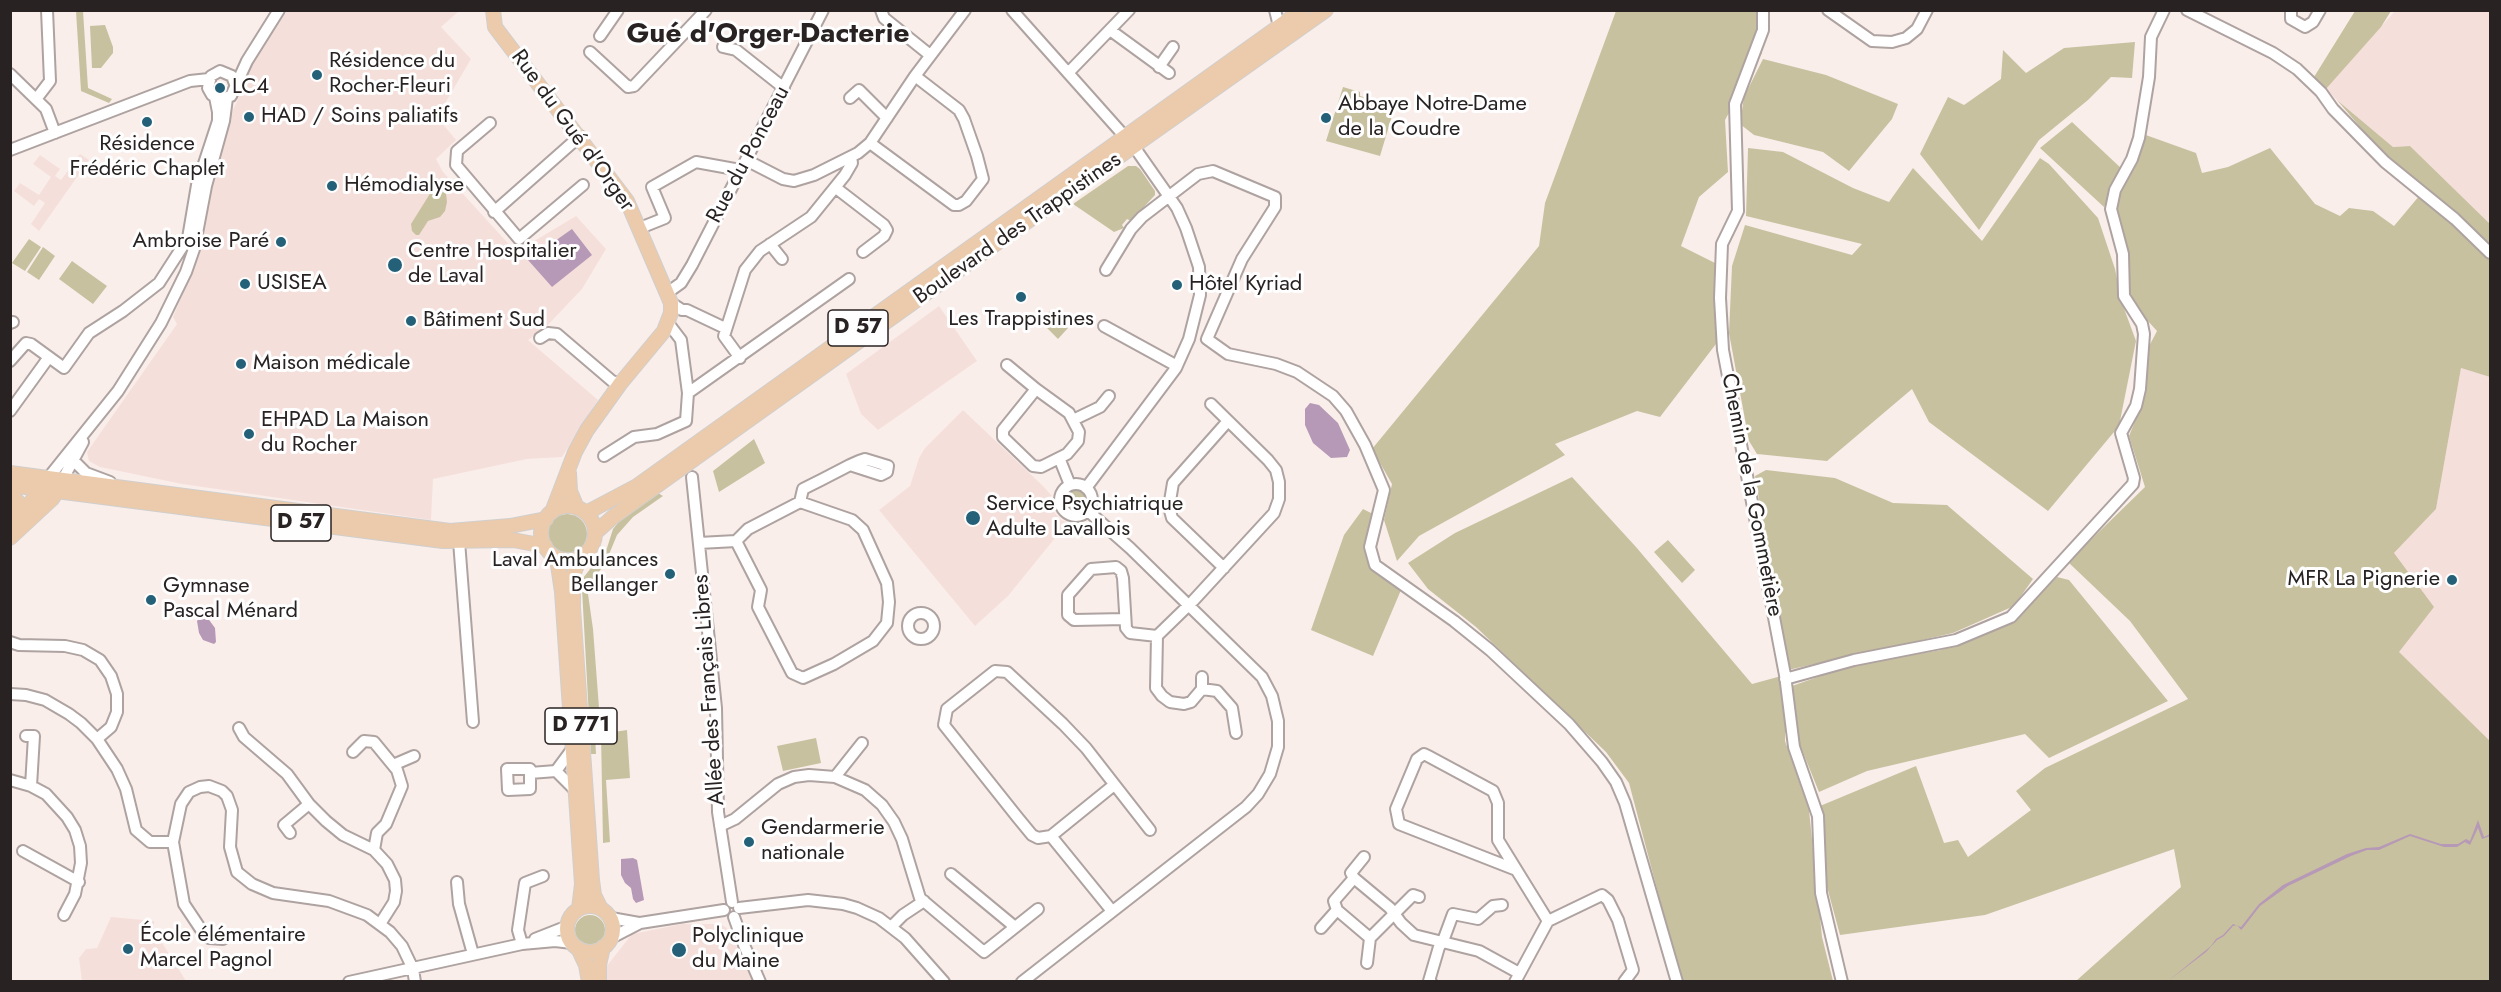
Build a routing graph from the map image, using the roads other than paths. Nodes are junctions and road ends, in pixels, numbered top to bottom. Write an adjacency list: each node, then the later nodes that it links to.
1 (47, 10): 39 (street)
2 (279, 10): 28 (street)
3 (493, 10): 45 (main road, Rue du Gué d'Orger)
4 (618, 10): 23 (street)
5 (706, 10): 26 (street)
6 (823, 10): 37 (street, Rue du Ponceau)
7 (881, 10): 27 (street)
8 (964, 10): 27 (street)
9 (1129, 10): 22 (street)
10 (1275, 10): 21 (street)
11 (1302, 10): 21 (main road, Boulevard des Trappistines / D 57)
12 (1326, 10): 46 (main road, Boulevard des Trappistines / D 57)
13 (1763, 10): 119 (street, Chemin de la Gommetière)
14 (1828, 10): 15 (street)
15 (1927, 10)
16 (2164, 10): 119 (street)
17 (2187, 10): 58 (street)
18 (2291, 10): 19 (street)
19 (2320, 10)
20 (1017, 12): 30 (street)
21 (1279, 26): 46 (main road, Boulevard des Trappistines / D 57)
22 (1110, 30): 29 (street); 30 (street)
23 (600, 36)
24 (723, 47): 37 (street)
25 (1173, 47): 29 (street)
26 (590, 52)
27 (930, 55): 34 (street)
28 (247, 61): 31 (street); 36 (street)
29 (1159, 67): 33 (street)
30 (1069, 72): 46 (street)
31 (229, 73): 35 (street); 36 (street)
32 (10, 74): 39 (street)
33 (1169, 74)
34 (915, 76): 42 (street); 47 (street)
35 (209, 80): 38 (street); 44 (street)
36 (235, 84): 40 (street)
37 (784, 88): 50 (street, Rue du Ponceau)
38 (215, 97): 40 (street); 60 (street)
39 (37, 98): 44 (street)
40 (227, 98): 60 (street)
41 (850, 98): 42 (street)
42 (887, 118): 47 (street)
43 (490, 123): 54 (street)
44 (55, 133): 48 (street)
45 (580, 136): 54 (street); 55 (main road, Rue du Gué d'Orger)
46 (1131, 142): 53 (street); 98 (main road, Boulevard des Trappistines / D 57); 103 (main road, Boulevard des Trappistines / D 57)
47 (870, 143): 49 (street)
48 (10, 150)
49 (851, 157): 50 (street); 52 (street)
50 (743, 165): 55 (street); 63 (street, Rue du Ponceau)
51 (583, 185): 54 (street)
52 (836, 188): 56 (street); 57 (street)
53 (1169, 195): 61 (street); 72 (street); 191 (street)
54 (494, 212)
55 (640, 228): 63 (main road, Rue du Gué d'Orger)
56 (770, 244): 59 (street); 66 (street)
57 (863, 252)
58 (2490, 253)
59 (782, 259)
60 (179, 270): 68 (street); 80 (street)
61 (1106, 270)
62 (849, 279): 69 (street)
63 (669, 298): 64 (main road); 66 (street)
64 (668, 323): 73 (main road); 75 (street)
65 (1104, 326): 72 (street)
66 (725, 328): 69 (street)
67 (540, 338): 73 (street)
68 (49, 357): 70 (street); 78 (street)
69 (740, 358): 75 (street)
70 (10, 361)
71 (1007, 366): 74 (street)
72 (1177, 366): 94 (street)
73 (620, 384): 86 (main road)
74 (1036, 389): 79 (street); 84 (street)
75 (688, 393): 82 (street)
76 (1109, 396): 79 (street)
77 (1211, 404): 81 (street)
78 (10, 411)
79 (1073, 420): 84 (street)
80 (95, 421): 83 (street); 90 (street)
81 (1228, 422): 111 (street); 111 (street)
82 (604, 456)
83 (73, 460): 93 (street); 95 (street)
84 (1060, 460): 92 (street)
85 (888, 466): 97 (street)
86 (569, 470): 98 (main road); 101 (main road)
87 (10, 472): 90 (main road, D 57)
88 (692, 477): 107 (street, Allée des Français Libres)
89 (10, 479): 90 (main road)
90 (46, 483): 91 (main road, D 57); 93 (main road, D 57); 100 (main road); 102 (main road)
91 (10, 485)
92 (1070, 485): 94 (street); 99 (street)
93 (62, 487): 95 (main road); 100 (main road); 105 (main road, D 57)
94 (1086, 488): 99 (street)
95 (133, 489): 101 (main road, D 57)
96 (10, 494): 102 (main road)
97 (800, 502): 106 (street); 114 (street)
98 (582, 511): 101 (main road); 103 (main road)
99 (1088, 511): 112 (street)
100 (36, 514): 104 (main road)
101 (549, 516): 108 (main road)
102 (15, 522)
103 (595, 534): 110 (main road)
104 (10, 538)
105 (459, 541): 108 (main road, D 57); 122 (street)
106 (736, 541): 107 (street); 114 (street)
107 (699, 543): 140 (street, Allée des Français Libres)
108 (545, 546): 109 (main road)
109 (557, 558): 110 (main road); 128 (main road, D 771)
110 (580, 558): 162 (main road, D 771)
111 (1224, 568): 112 (street)
112 (1189, 605): 116 (street); 161 (street)
113 (1125, 619): 113 (street); 116 (street)
114 (887, 623): 115 (street)
115 (908, 626)
116 (1157, 636): 120 (street)
117 (10, 642): 126 (street)
118 (1202, 677): 120 (street)
119 (1785, 679): 192 (street, Chemin de la Gommetière)
120 (1202, 690): 124 (street)
121 (10, 694): 126 (street)
122 (473, 722)
123 (239, 728): 139 (street)
124 (1236, 734)
125 (26, 736): 137 (street)
126 (97, 740): 144 (street)
127 (862, 743): 134 (street)
128 (573, 748): 132 (street); 138 (main road, D 771)
129 (354, 752): 131 (street)
130 (414, 756): 131 (street)
131 (393, 765): 145 (street)
132 (556, 771): 133 (street); 138 (street)
133 (530, 773)
134 (835, 777): 140 (street); 155 (street)
135 (10, 780): 137 (street)
136 (1114, 785): 141 (street); 143 (street); 143 (street)
137 (31, 786): 152 (street)
138 (576, 791): 157 (main road, D 771)
139 (309, 804): 142 (street); 145 (street)
140 (720, 826): 158 (street, Allée des Français Libres)
141 (1150, 830)
142 (290, 833)
143 (1051, 836): 161 (street)
144 (172, 842): 167 (street); 173 (street)
145 (374, 850): 167 (street)
146 (23, 851): 152 (street)
147 (1364, 857): 151 (street)
148 (1514, 869): 148 (street); 165 (street)
149 (951, 873): 170 (street)
150 (543, 876): 176 (street)
151 (1354, 878): 160 (street); 163 (street)
152 (79, 882): 164 (street)
153 (457, 882): 178 (street)
154 (1419, 897): 163 (street)
155 (924, 901): 169 (street); 170 (street)
156 (1502, 905): 174 (street)
157 (579, 909): 162 (main road); 168 (main road)
158 (732, 909): 166 (street); 169 (street); 186 (street, Allée des Français Libres)
159 (1038, 909): 170 (street)
160 (1337, 910): 171 (street); 172 (street)
161 (1112, 911): 188 (street)
162 (606, 913): 166 (street); 175 (main road)
163 (1393, 913): 172 (street); 174 (street)
164 (64, 915)
165 (1548, 921): 181 (street); 190 (street)
166 (640, 923): 175 (street)
167 (380, 924): 180 (street)
168 (568, 926): 176 (street); 177 (main road)
169 (891, 927): 187 (street)
170 (1015, 927)
171 (1321, 928)
172 (1370, 938): 179 (street)
173 (223, 939)
174 (1443, 941): 181 (street); 189 (street)
175 (607, 943): 177 (main road); 185 (main road)
176 (522, 944): 177 (street); 178 (street)
177 (575, 945): 184 (main road)
178 (473, 954): 180 (street)
179 (1367, 963)
180 (413, 969): 182 (street); 183 (street)
181 (1517, 977)
182 (349, 981)
183 (415, 981)
184 (588, 981)
185 (599, 981)
186 (760, 981)
187 (944, 981)
188 (1022, 981)
189 (1431, 981)
190 (1624, 981)
191 (1677, 981)
192 (1842, 981)

